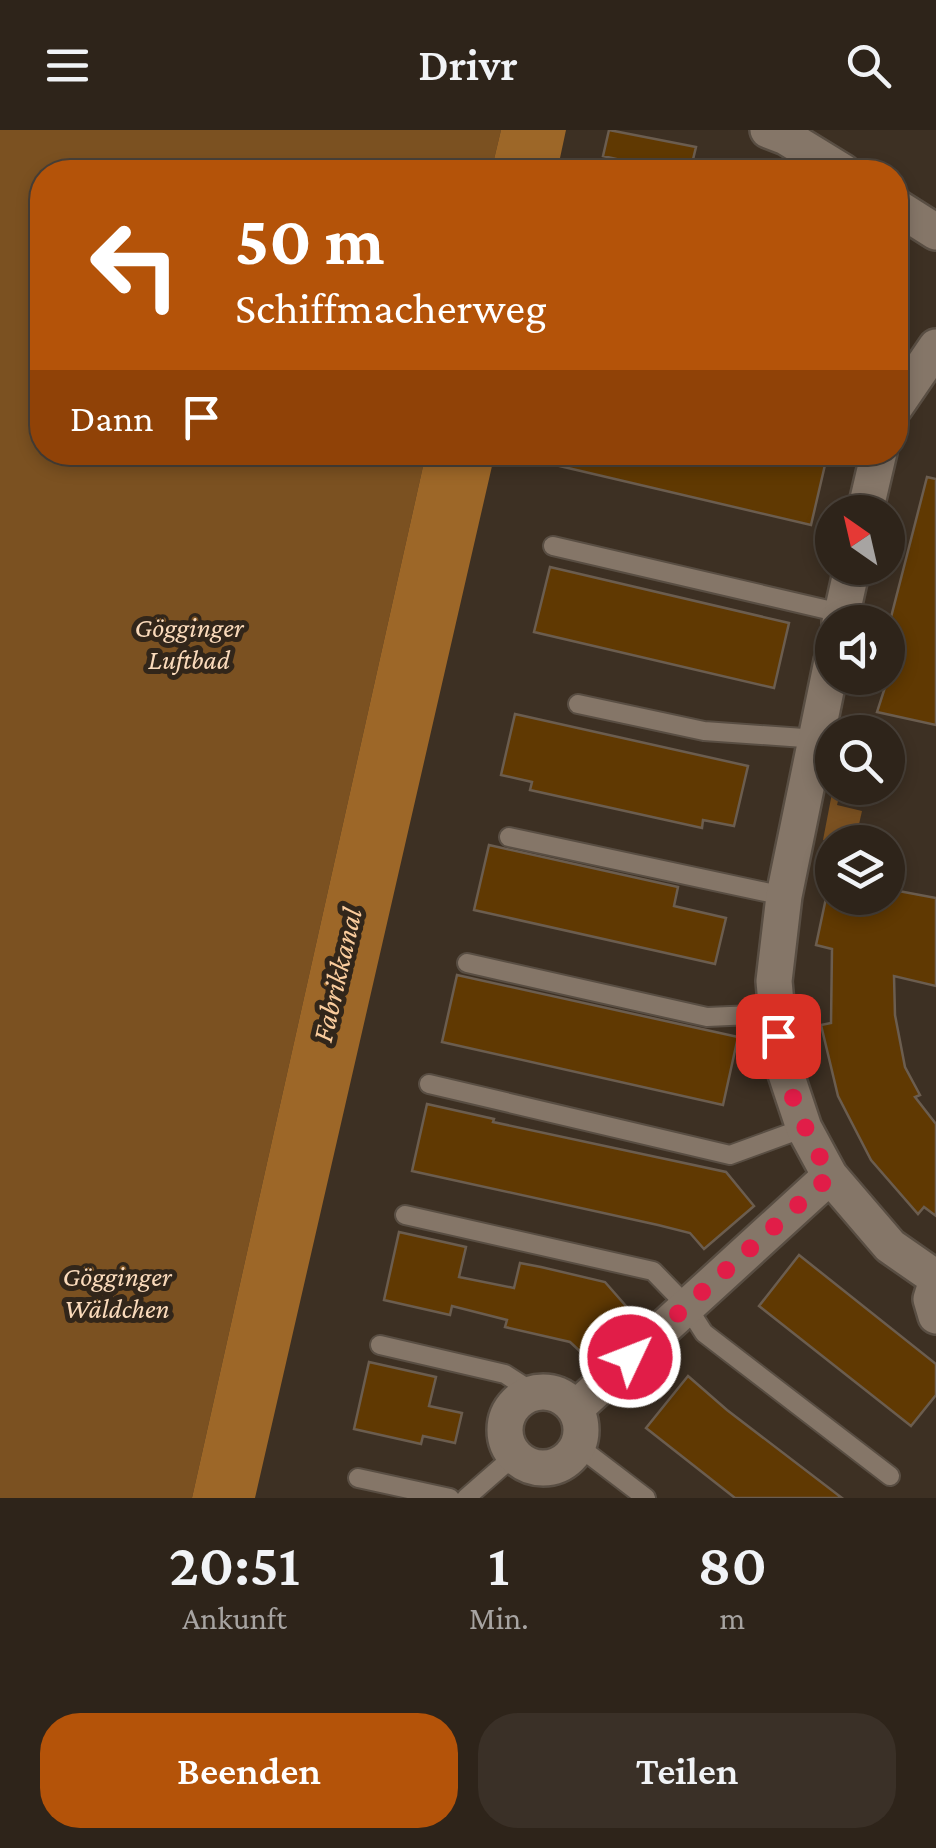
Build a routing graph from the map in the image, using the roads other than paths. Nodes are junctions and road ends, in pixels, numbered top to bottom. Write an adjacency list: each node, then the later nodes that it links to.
1 (768, 130): 2 (street)
2 (823, 160)
3 (908, 214): 4 (street)
4 (936, 232)
5 (936, 347): 6 (street)
6 (908, 388)
7 (877, 465): 8 (street)
8 (869, 495)
9 (554, 546): 10 (lane)
10 (815, 611)
11 (578, 704): 12 (lane)
12 (815, 739)
13 (815, 753): 15 (street)
14 (509, 836): 15 (lane)
15 (784, 896): 17 (street)
16 (468, 963): 17 (lane)
17 (776, 1014): 19 (street)
18 (429, 1084): 19 (lane)
19 (804, 1128): 20 (street)
20 (830, 1176): 22 (street); 23 (street)
21 (406, 1215): 23 (lane)
22 (936, 1281): 24 (street)
23 (686, 1305): 27 (street); 30 (lane)
24 (936, 1316)
25 (380, 1345): 26 (lane)
26 (533, 1392): 27 (street); 29 (street)
27 (575, 1408): 28 (street)
28 (578, 1446): 29 (street); 34 (lane)
29 (514, 1456): 33 (lane)
30 (890, 1476)
31 (358, 1478): 32 (lane)
32 (450, 1498)
33 (466, 1498)
34 (646, 1498)

